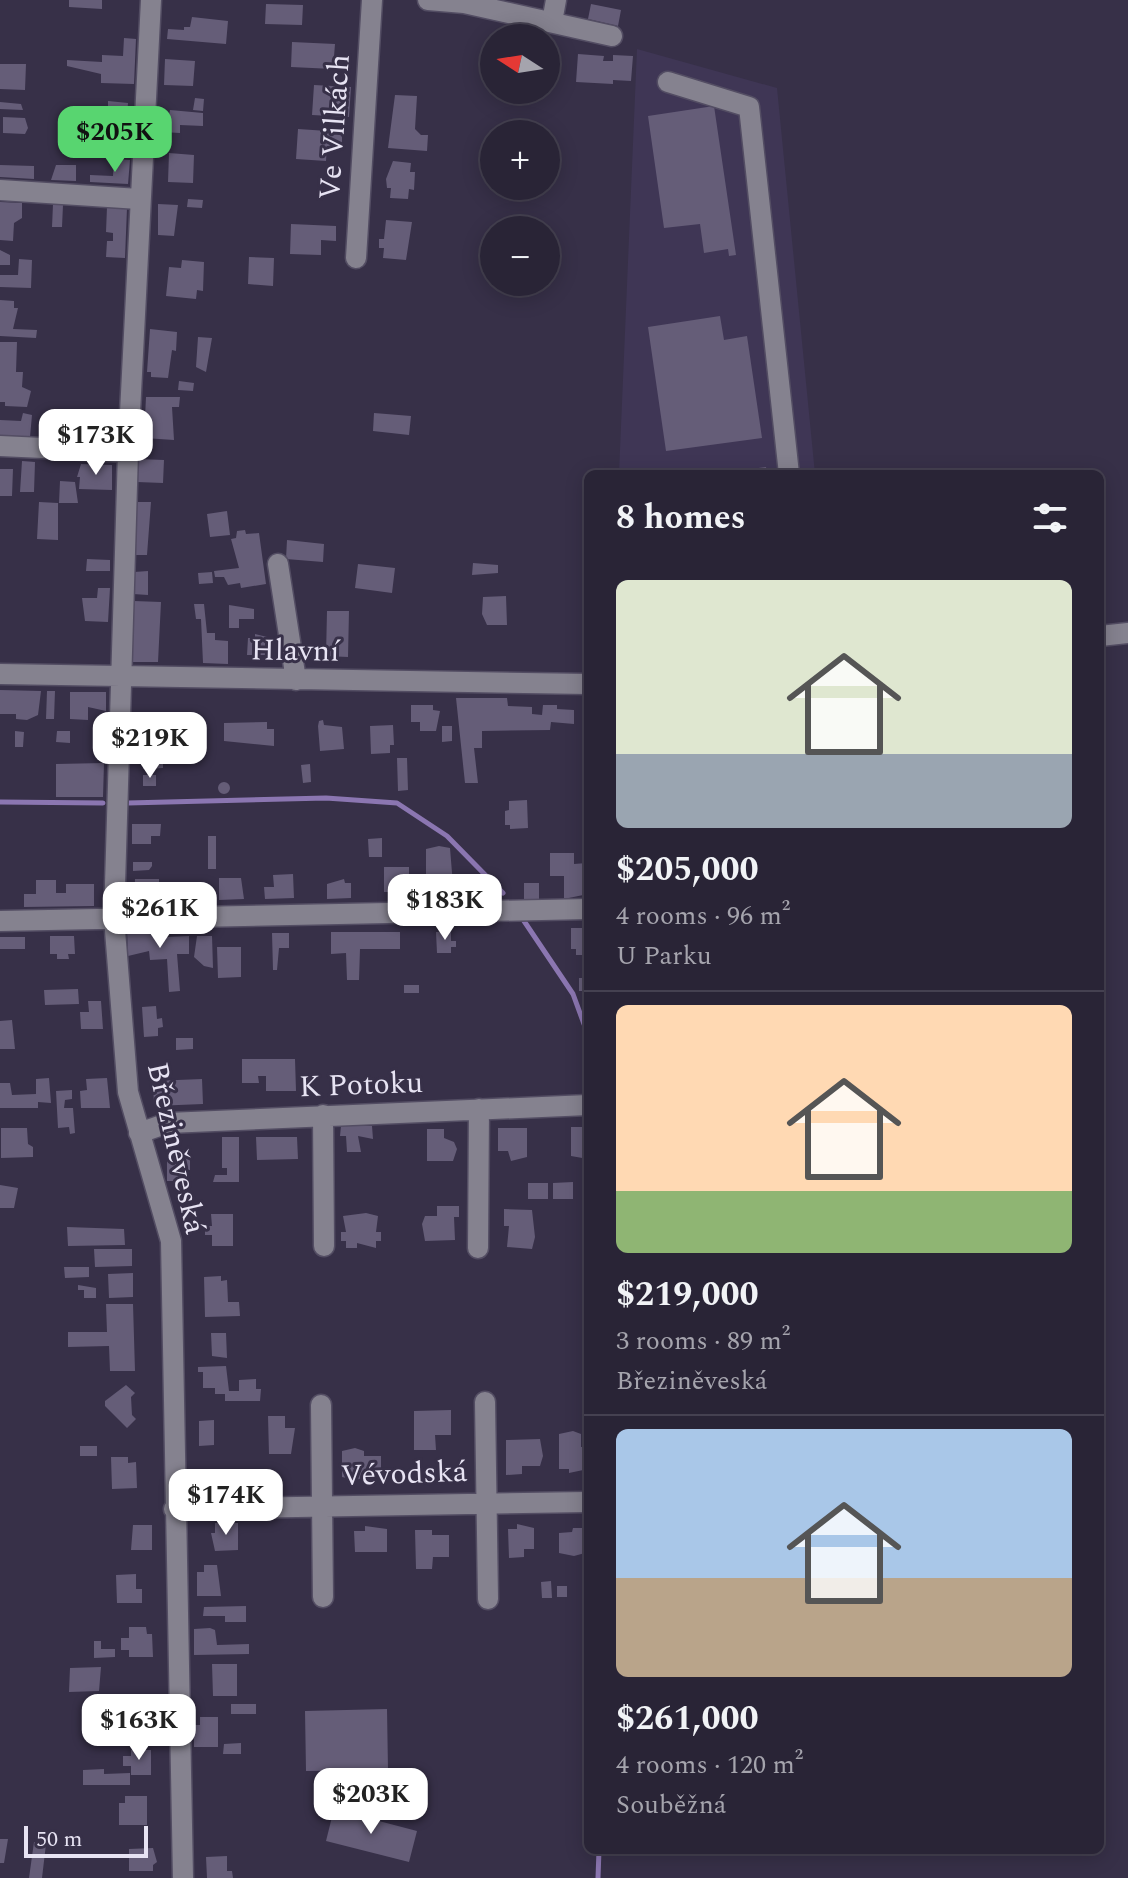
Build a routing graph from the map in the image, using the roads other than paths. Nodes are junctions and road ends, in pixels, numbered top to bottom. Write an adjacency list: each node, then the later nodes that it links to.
1 (151, 0): 9 (street, Březiněveská)
2 (372, 0): 10 (street, Ve Vilkách)
3 (428, 0): 5 (street)
4 (556, 0): 5 (street)
5 (552, 22): 6 (street)
6 (612, 36)
7 (668, 82): 13 (street)
8 (0, 190): 9 (street)
9 (139, 199): 12 (street, Březiněveská)
10 (356, 258)
11 (0, 446): 12 (street)
12 (128, 452): 18 (street, Březiněveská)
13 (789, 470)
14 (278, 564): 19 (street)
15 (1128, 633): 16 (street)
16 (1104, 636)
17 (0, 674): 18 (street, Hlavní)
18 (121, 676): 19 (street, Hlavní); 22 (street, Březiněveská)
19 (296, 680): 20 (street, Hlavní)
20 (584, 684)
21 (584, 909): 22 (street)
22 (114, 918): 23 (street); 27 (street, Březiněveská)
23 (0, 921)
24 (584, 1105): 25 (street, K Potoku)
25 (479, 1109): 26 (street, K Potoku); 29 (street)
26 (323, 1115): 27 (street, K Potoku); 28 (street)
27 (139, 1133): 35 (street, Březiněveská)
28 (324, 1246)
29 (478, 1248)
30 (485, 1402): 32 (street)
31 (321, 1405): 34 (street)
32 (487, 1501): 33 (street, Vévodská); 34 (street, Vévodská); 37 (street)
33 (584, 1502)
34 (324, 1506): 35 (street, Vévodská); 36 (street)
35 (174, 1509): 38 (street, Březiněveská)
36 (323, 1597)
37 (488, 1599)
38 (183, 1878)

